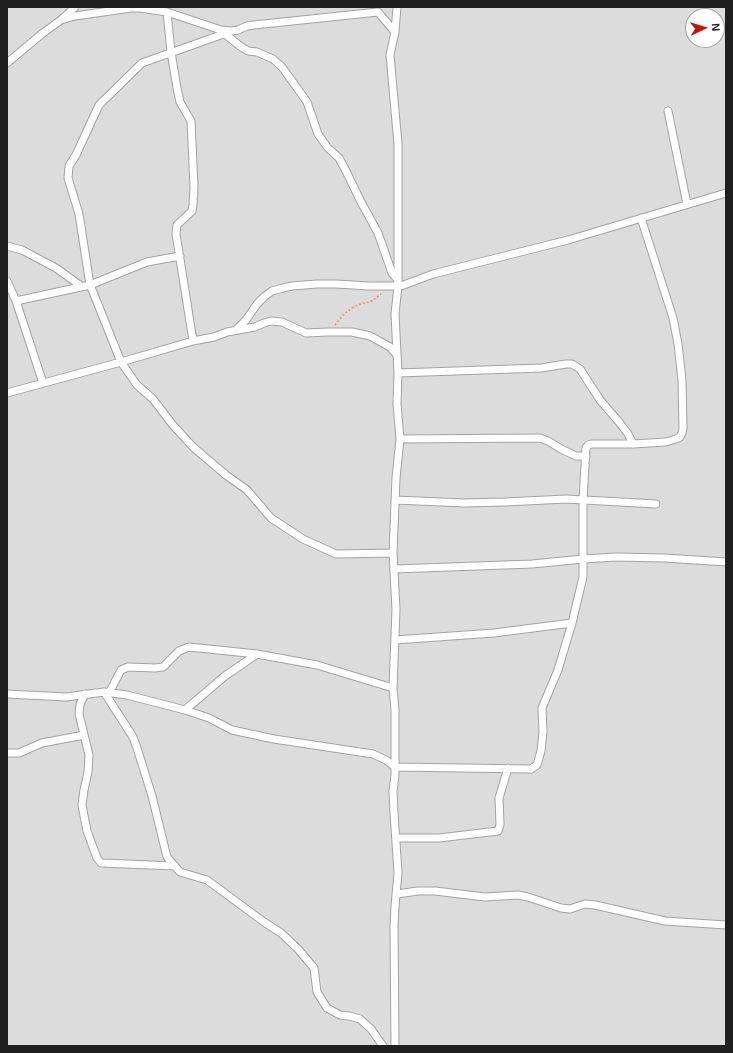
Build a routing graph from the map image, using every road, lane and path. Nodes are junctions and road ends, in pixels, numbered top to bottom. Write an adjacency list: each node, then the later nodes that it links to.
1 (75, 7): 5 (street)
2 (397, 7): 7 (street)
3 (376, 10): 6 (street); 7 (street)
4 (167, 12): 5 (street); 6 (street); 9 (street)
5 (61, 20): 10 (street)
6 (232, 31): 8 (street)
7 (395, 32): 19 (street)
8 (225, 34): 9 (street); 19 (street)
9 (171, 52): 16 (street); 18 (street)
10 (7, 63)
11 (668, 110): 13 (street)
12 (726, 193): 13 (street)
13 (687, 204): 14 (street)
14 (641, 218): 19 (street); 31 (street)
15 (7, 246): 20 (street)
16 (180, 256): 18 (street); 24 (street)
17 (7, 280): 21 (street)
18 (90, 284): 20 (street); 26 (street)
19 (396, 284): 22 (street); 23 (path); 25 (street)
20 (81, 286): 21 (street)
21 (16, 301): 28 (street)
22 (236, 330): 23 (street); 24 (street)
23 (328, 332): 25 (street)
24 (193, 341): 26 (street)
25 (397, 355): 27 (street)
26 (122, 362): 28 (street); 36 (street)
27 (398, 373): 30 (street); 31 (street)
28 (43, 383): 29 (street)
29 (7, 393)
30 (400, 439): 32 (street); 33 (street)
31 (633, 444): 32 (street)
32 (586, 456): 34 (street)
33 (395, 500): 34 (street); 36 (street)
34 (583, 500): 35 (street); 37 (street)
35 (656, 504)
36 (393, 553): 39 (street)
37 (583, 559): 38 (street); 39 (street); 40 (street)
38 (726, 562)
39 (394, 568): 41 (street)
40 (572, 623): 41 (street); 51 (street)
41 (395, 640): 43 (street)
42 (257, 654): 43 (street); 44 (street); 47 (street)
43 (393, 688): 50 (street)
44 (106, 692): 46 (street); 47 (street); 53 (street)
45 (7, 694): 46 (street)
46 (85, 694): 48 (street)
47 (185, 710): 50 (street)
48 (84, 735): 49 (street); 53 (street)
49 (7, 753)
50 (395, 767): 51 (street); 52 (street)
51 (508, 768): 52 (street)
52 (396, 838): 54 (street)
53 (175, 866): 56 (street)
54 (397, 894): 55 (street); 57 (street)
55 (726, 926)
56 (383, 1046)
57 (395, 1046)

